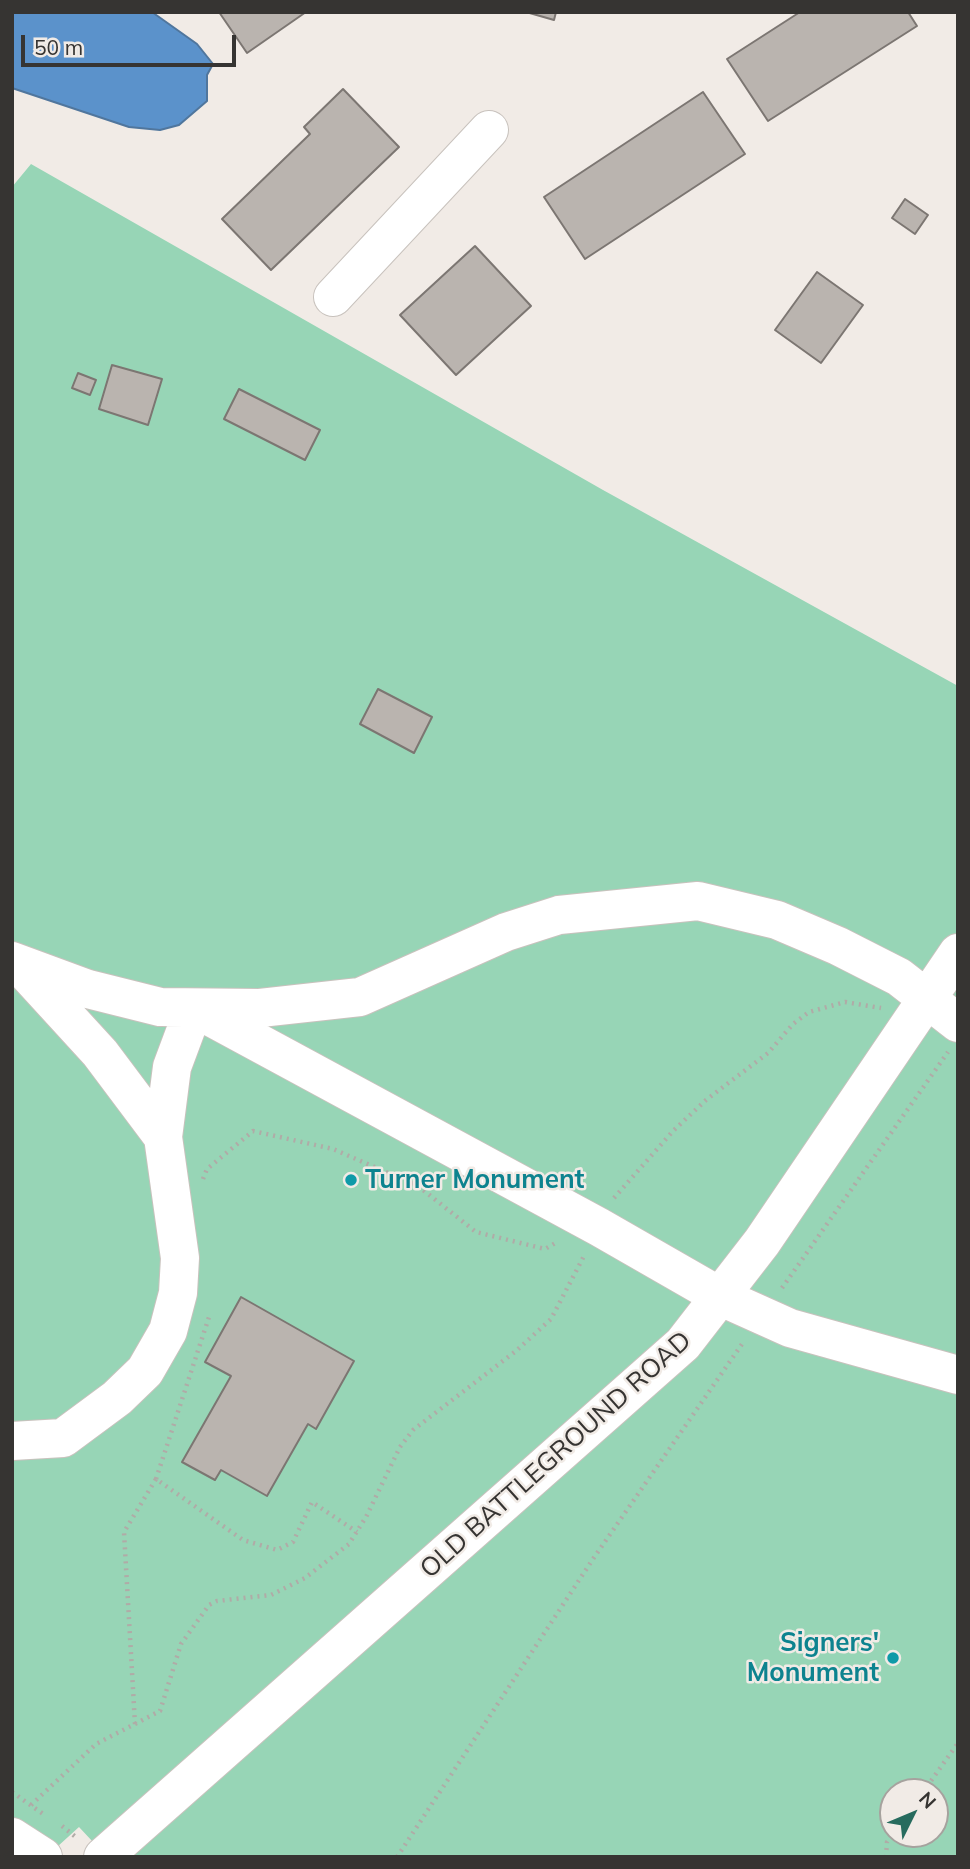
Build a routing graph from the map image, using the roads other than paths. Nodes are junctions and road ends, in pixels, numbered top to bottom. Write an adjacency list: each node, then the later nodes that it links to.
1 (489, 130): 2 (street)
2 (333, 297)
3 (958, 953): 5 (street, OLD BATTLEGROUND ROAD)
4 (15, 962): 6 (street); 8 (street)
5 (927, 998): 6 (street); 7 (street); 9 (street, OLD BATTLEGROUND ROAD)
6 (194, 1008): 8 (street); 9 (street)
7 (956, 1034)
8 (163, 1137): 11 (street)
9 (721, 1297): 10 (street); 14 (street, OLD BATTLEGROUND ROAD)
10 (958, 1374)
11 (12, 1441)
12 (21, 1821): 13 (street)
13 (43, 1857)
14 (103, 1857)

